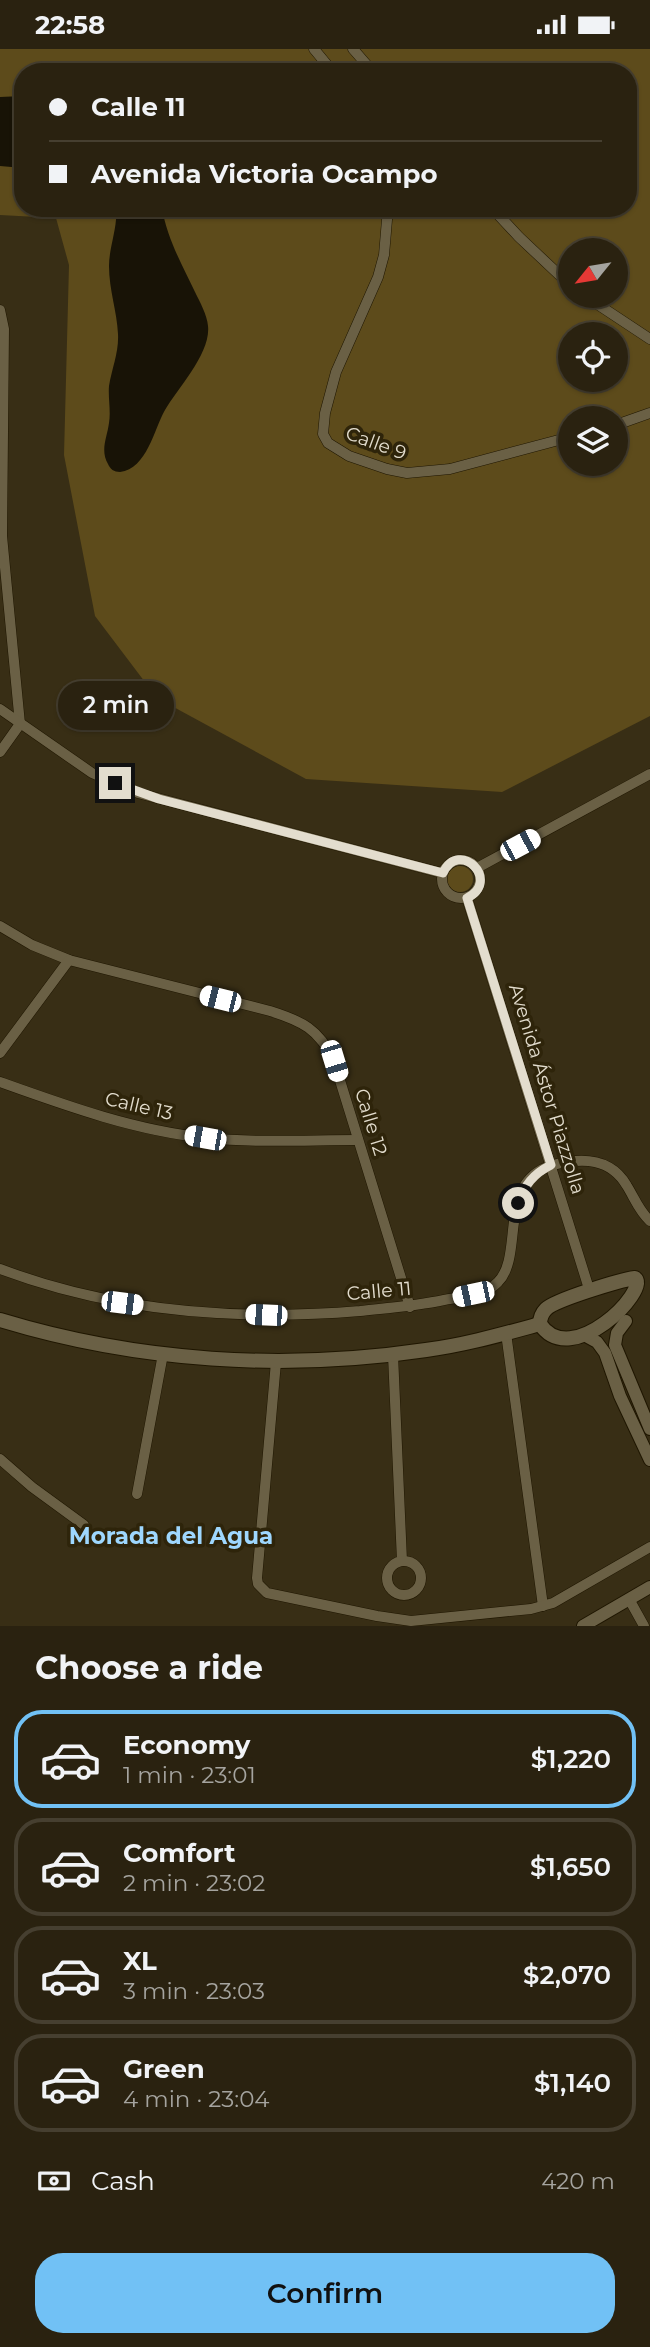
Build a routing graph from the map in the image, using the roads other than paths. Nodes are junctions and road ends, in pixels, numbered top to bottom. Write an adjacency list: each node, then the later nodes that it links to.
1 (314, 49): 3 (street)
2 (353, 49): 4 (street)
3 (326, 63)
4 (365, 63)
5 (387, 217): 14 (street, Calle 9)
6 (500, 217): 7 (street)
7 (558, 274)
8 (603, 308): 10 (street)
9 (0, 310): 13 (street)
10 (650, 339)
11 (650, 413): 12 (street)
12 (628, 421)
13 (1, 434): 16 (street)
14 (558, 440)
15 (0, 709): 16 (street)
16 (20, 724): 17 (street); 20 (street)
17 (0, 752)
18 (650, 774): 19 (street)
19 (477, 868): 20 (street); 21 (street)
20 (443, 873): 21 (street)
21 (467, 898): 27 (street, Avenida Ástor Piazzolla)
22 (0, 926): 23 (street, Calle 12)
23 (69, 960): 24 (street); 26 (street, Calle 12)
24 (0, 1053)
25 (0, 1082): 26 (street, Calle 13)
26 (358, 1140): 32 (street, Calle 12)
27 (551, 1165): 28 (street); 30 (street, Avenida Ástor Piazzolla); 32 (street, Calle 11)
28 (650, 1221)
29 (0, 1269): 32 (street, Calle 11)
30 (590, 1291): 31 (main road); 35 (main road)
31 (647, 1295): 34 (main road)
32 (410, 1307)
33 (0, 1320): 38 (main road)
34 (626, 1321): 37 (main road); 41 (street)
35 (540, 1324): 36 (main road); 37 (main road)
36 (506, 1333): 39 (main road); 50 (street)
37 (586, 1336): 43 (street)
38 (163, 1354): 40 (main road); 44 (street)
39 (393, 1355): 40 (main road); 47 (street)
40 (276, 1362): 50 (street)
41 (650, 1429)
42 (0, 1459): 45 (street)
43 (650, 1460)
44 (137, 1494)
45 (84, 1525)
46 (650, 1547): 50 (street)
47 (402, 1561)
48 (650, 1587): 49 (street)
49 (629, 1599): 51 (street); 52 (street)
50 (543, 1607)
51 (583, 1626)
52 (644, 1626)

